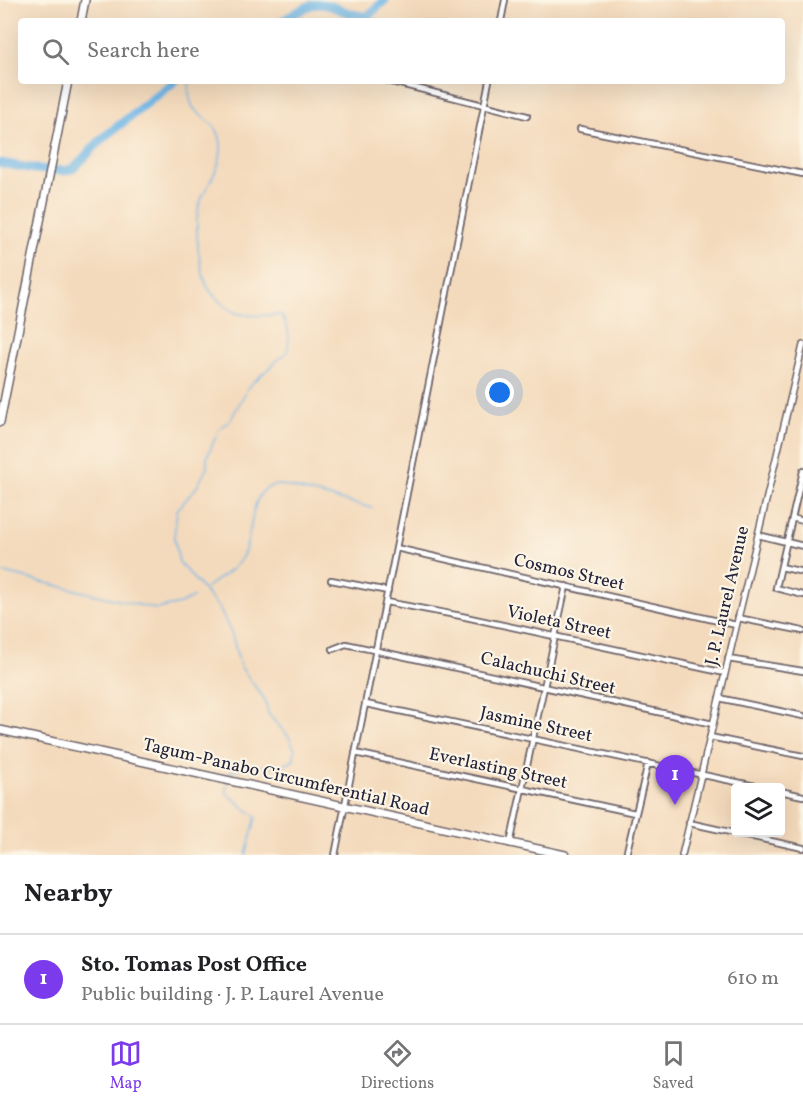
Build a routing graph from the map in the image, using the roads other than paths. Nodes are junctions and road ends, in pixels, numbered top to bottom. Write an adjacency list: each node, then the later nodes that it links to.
1 (85, 0): 3 (main road)
2 (505, 0): 4 (street)
3 (82, 18)
4 (502, 18)
5 (67, 84): 13 (main road)
6 (400, 84): 8 (street)
7 (488, 84): 8 (street)
8 (484, 105): 9 (street); 21 (street)
9 (527, 117)
10 (580, 129): 11 (street)
11 (803, 174)
12 (803, 345): 18 (street, J. P. Laurel Avenue)
13 (0, 422)
14 (803, 471): 15 (street)
15 (800, 494): 16 (street)
16 (792, 518): 17 (street); 19 (street)
17 (803, 521)
18 (758, 535): 19 (street); 29 (street, J. P. Laurel Avenue)
19 (787, 542): 20 (street); 22 (street)
20 (803, 546)
21 (396, 548): 25 (street, Cosmos Street); 26 (street)
22 (781, 567): 23 (street); 27 (street)
23 (803, 572)
24 (331, 580): 26 (street)
25 (566, 586): 30 (street, Cosmos Street); 32 (street)
26 (388, 591): 28 (street)
27 (803, 595)
28 (386, 602): 32 (street, Violeta Street); 34 (street)
29 (738, 618): 30 (street, J. P. Laurel Avenue); 31 (street)
30 (736, 625): 35 (street, J. P. Laurel Avenue)
31 (803, 631)
32 (554, 636): 37 (street, Violeta Street); 38 (street)
33 (333, 649): 34 (street, Calachuchi Street)
34 (377, 651): 38 (street, Calachuchi Street); 40 (street)
35 (728, 659): 36 (street); 37 (street, J. P. Laurel Avenue)
36 (803, 671)
37 (725, 673): 39 (street, J. P. Laurel Avenue)
38 (544, 687): 42 (street, Calachuchi Street); 45 (street)
39 (719, 698): 41 (street); 42 (street, J. P. Laurel Avenue)
40 (366, 704): 45 (street, Jasmine Street); 46 (street)
41 (803, 716)
42 (713, 724): 44 (street, J. P. Laurel Avenue)
43 (0, 730): 54 (main road, Tagum-Panabo Circumferential Road)
44 (710, 737): 47 (street); 49 (street, J. P. Laurel Avenue)
45 (533, 738): 48 (street, Jasmine Street); 51 (street)
46 (355, 753): 51 (street, Everlasting Street); 54 (street)
47 (803, 756)
48 (648, 763): 49 (street, Jasmine Street); 55 (street)
49 (701, 774): 50 (street, Jasmine Street); 56 (street, J. P. Laurel Avenue)
50 (742, 783)
51 (522, 789): 55 (street, Everlasting Street); 57 (street)
52 (785, 792): 53 (street)
53 (803, 796)
54 (345, 806): 57 (main road, Tagum-Panabo Circumferential Road); 59 (street)
55 (635, 813): 61 (street)
56 (689, 824): 58 (street); 62 (street, J. P. Laurel Avenue)
57 (510, 844): 60 (main road, Tagum-Panabo Circumferential Road)
58 (803, 848)
59 (334, 855)
60 (565, 855)
61 (626, 855)
62 (682, 855)

